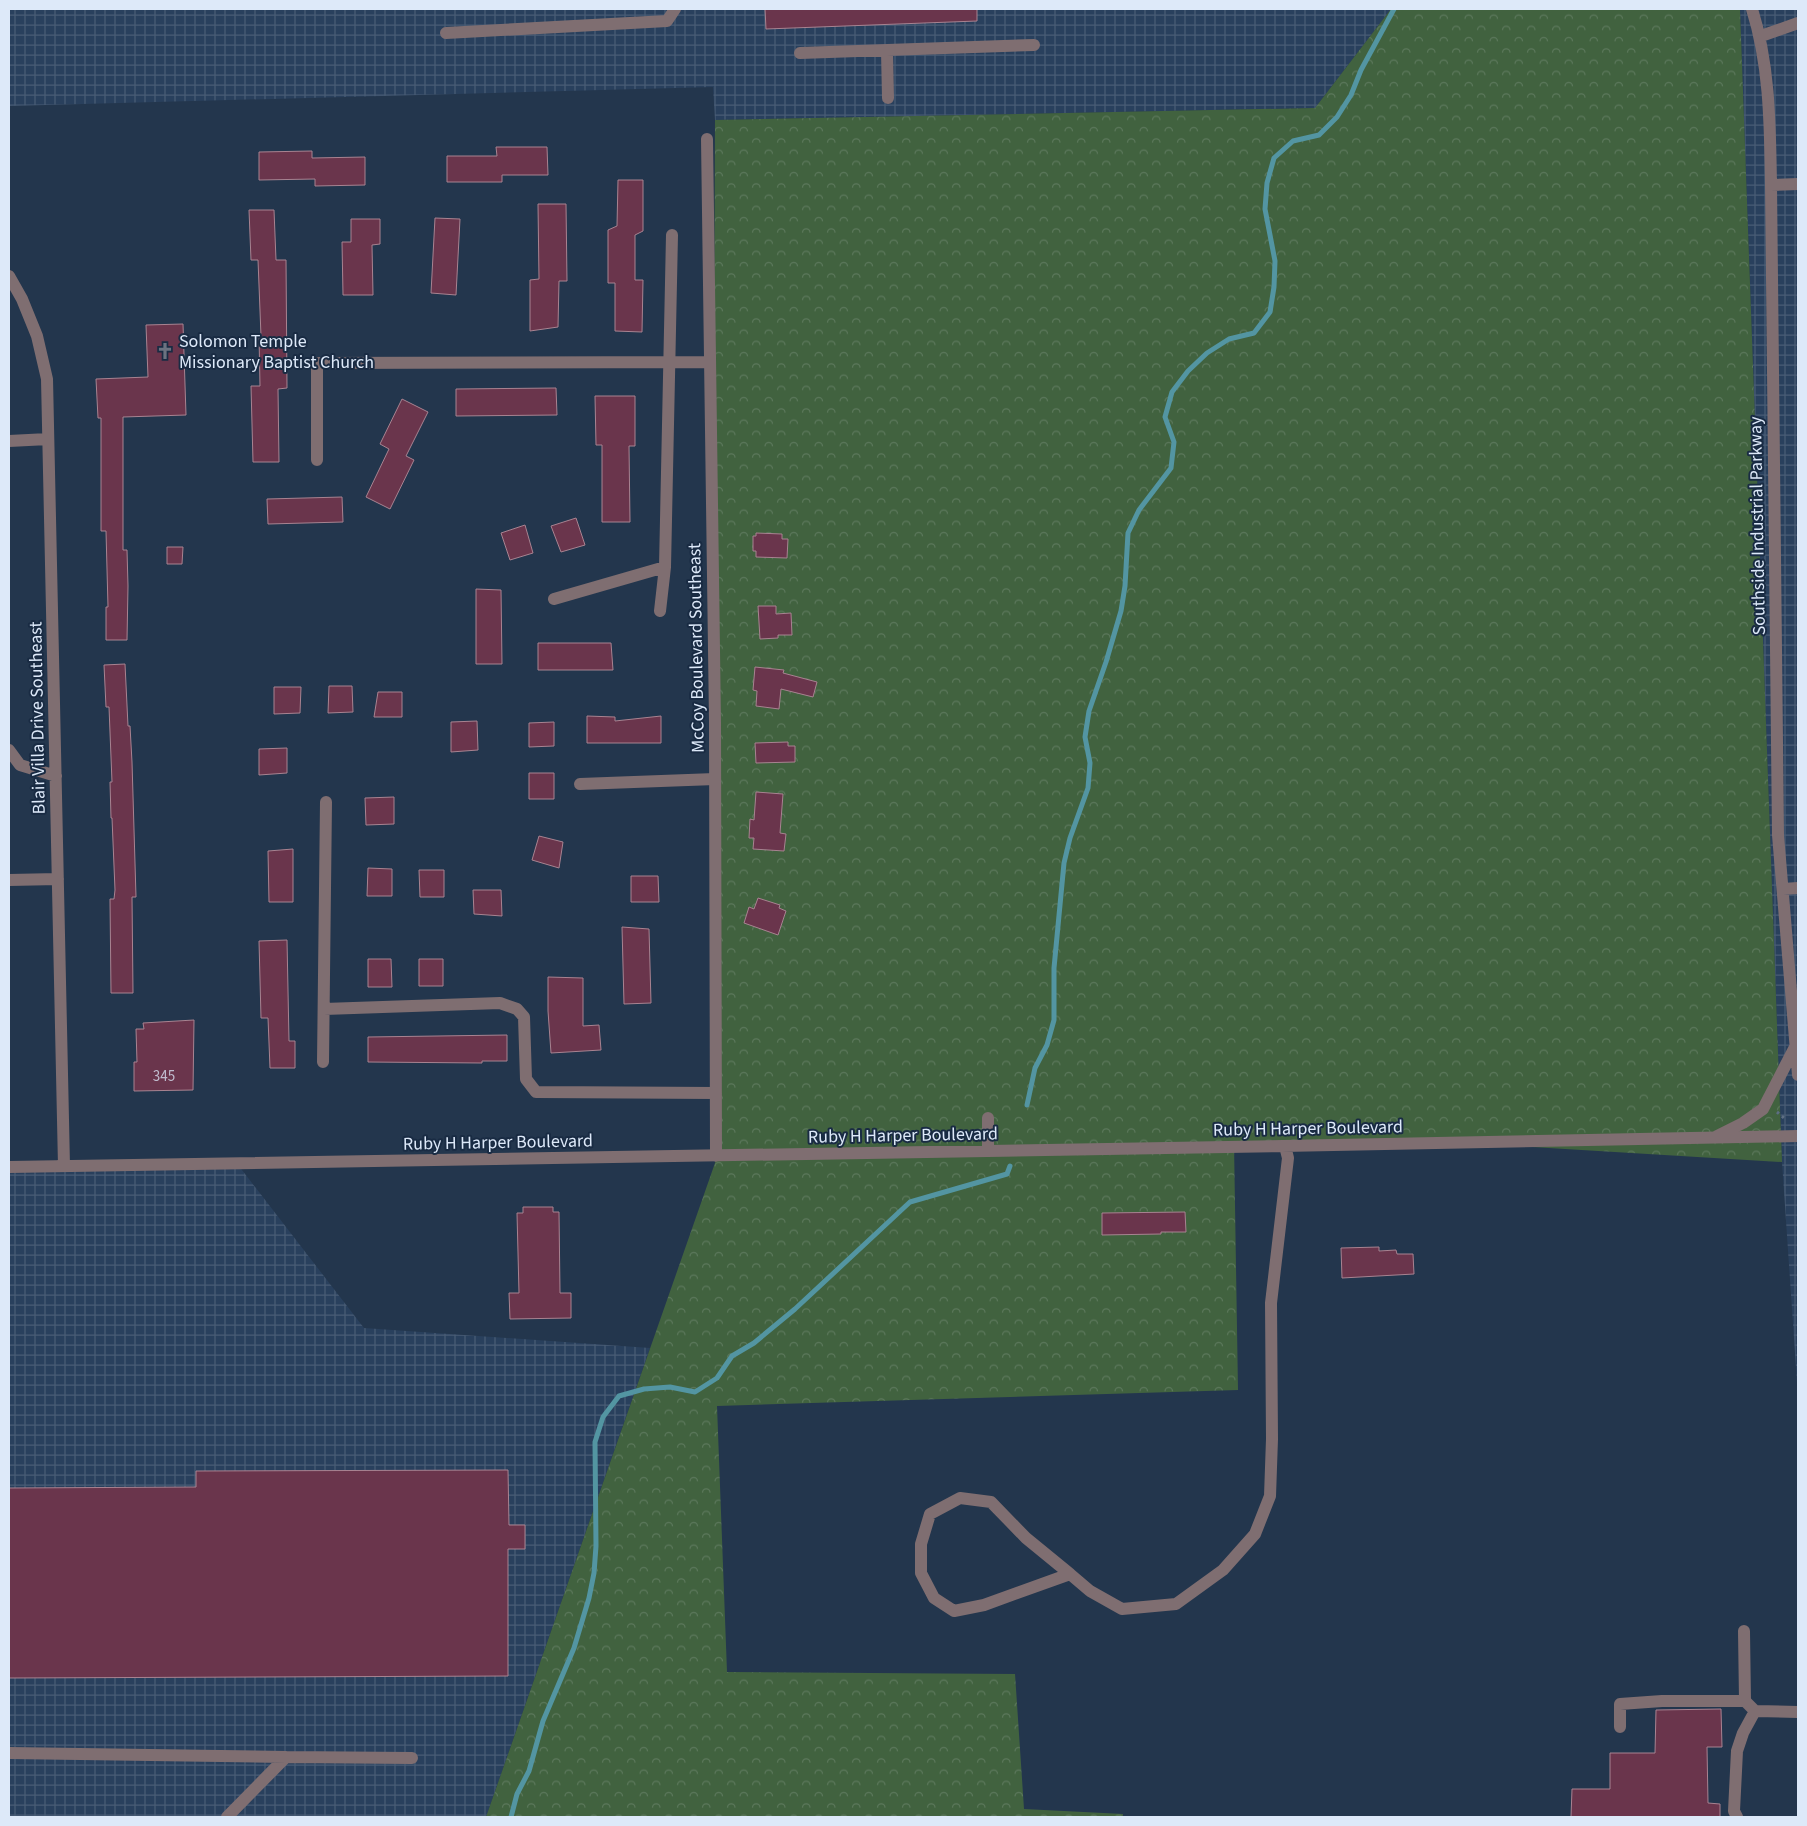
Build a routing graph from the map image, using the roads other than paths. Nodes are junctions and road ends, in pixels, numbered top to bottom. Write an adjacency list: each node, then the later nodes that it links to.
1 (675, 9): 4 (street)
2 (1752, 9): 5 (street, Southside Industrial Parkway)
3 (1798, 23): 5 (street)
4 (446, 33)
5 (1761, 36): 12 (street, Southside Industrial Parkway)
6 (1034, 45): 7 (street)
7 (887, 51): 8 (street); 9 (street)
8 (800, 53)
9 (888, 98)
10 (707, 139): 16 (street, McCoy Boulevard Southeast)
11 (1798, 184): 12 (street)
12 (1771, 185): 30 (street, Southside Industrial Parkway)
13 (672, 235): 15 (street)
14 (9, 276): 17 (street, Blair Villa Drive Southeast)
15 (670, 362): 16 (street); 19 (street); 20 (street)
16 (709, 362): 25 (street, McCoy Boulevard Southeast)
17 (48, 439): 18 (street); 24 (street, Blair Villa Drive Southeast)
18 (9, 441)
19 (317, 460)
20 (665, 567): 21 (street); 22 (street)
21 (554, 599)
22 (660, 611)
23 (9, 750): 24 (street)
24 (56, 776): 28 (street, Blair Villa Drive Southeast)
25 (715, 779): 26 (street); 36 (street, McCoy Boulevard Southeast)
26 (580, 784)
27 (326, 802): 32 (street)
28 (58, 879): 29 (street); 43 (street, Blair Villa Drive Southeast)
29 (9, 880)
30 (1783, 888): 31 (street); 33 (street, Southside Industrial Parkway)
31 (1798, 888)
32 (324, 1009): 34 (street); 36 (street)
33 (1797, 1046): 35 (street, Southside Industrial Parkway); 39 (street)
34 (323, 1062)
35 (1798, 1075)
36 (716, 1093): 42 (street, McCoy Boulevard Southeast)
37 (988, 1118): 41 (street)
38 (1798, 1136): 39 (street, Ruby H Harper Boulevard)
39 (1714, 1137): 40 (street, Ruby H Harper Boulevard)
40 (1285, 1146): 41 (street, Ruby H Harper Boulevard); 45 (street)
41 (988, 1150): 42 (street, Ruby H Harper Boulevard)
42 (716, 1156): 43 (street, Ruby H Harper Boulevard)
43 (64, 1166): 44 (street, Ruby H Harper Boulevard)
44 (9, 1167)
45 (1070, 1574): 45 (street)
46 (1744, 1631): 47 (street)
47 (1745, 1701): 48 (street); 50 (street)
48 (1755, 1711): 49 (street); 55 (street)
49 (1798, 1712)
50 (1620, 1727)
51 (9, 1752): 52 (street)
52 (286, 1757): 53 (street); 54 (street)
53 (412, 1758)
54 (227, 1817)
55 (1738, 1817)

